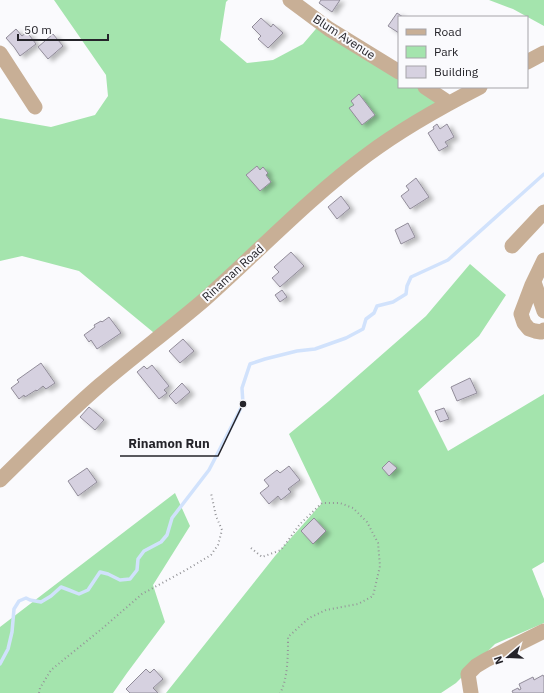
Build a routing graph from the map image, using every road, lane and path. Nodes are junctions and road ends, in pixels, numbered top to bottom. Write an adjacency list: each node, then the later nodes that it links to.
1 (290, 0): 5 (street, Blum Avenue)
2 (0, 53): 9 (street)
3 (544, 54): 4 (street)
4 (528, 62)
5 (398, 71)
6 (426, 88): 8 (street)
7 (478, 88): 8 (street, Rinaman Road)
8 (449, 103): 16 (street, Rinaman Road)
9 (35, 107)
10 (544, 212): 11 (street)
11 (512, 246)
12 (544, 260): 13 (street)
13 (534, 282): 14 (street); 15 (street)
14 (544, 311)
15 (544, 330)
16 (0, 480)
17 (211, 493): 20 (path)
18 (251, 548): 21 (path)
19 (544, 631): 22 (street)
20 (39, 693)
21 (280, 693)
22 (471, 693)

